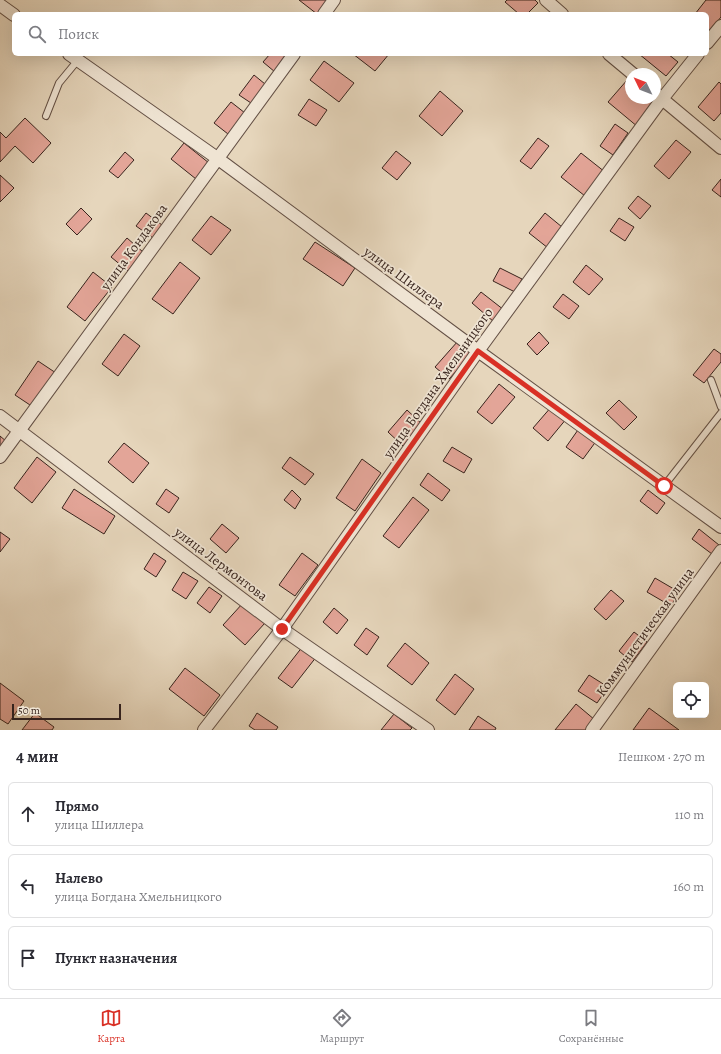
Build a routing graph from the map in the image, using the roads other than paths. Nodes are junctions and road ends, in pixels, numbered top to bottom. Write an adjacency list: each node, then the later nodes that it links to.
1 (334, 0): 4 (street)
2 (546, 0): 5 (street)
3 (0, 5): 6 (street)
4 (325, 12)
5 (560, 12)
6 (12, 14)
7 (721, 26): 8 (street)
8 (709, 41)
9 (293, 56): 19 (street, улица Кондакова)
10 (611, 56): 13 (street)
11 (696, 56): 14 (street, улица Богдана Хмельницкого)
12 (74, 57): 17 (lane); 19 (street, улица Шиллера)
13 (625, 68)
14 (661, 93)
15 (661, 98): 18 (street)
16 (652, 104): 20 (street, улица Богдана Хмельницкого)
17 (46, 116)
18 (721, 148)
19 (217, 158): 20 (street, улица Шиллера); 25 (street, улица Кондакова)
20 (478, 351): 27 (street, улица Шиллера); 30 (street, улица Богдана Хмельницкого)
21 (712, 380): 22 (lane)
22 (721, 406)
23 (721, 413): 27 (lane)
24 (0, 416): 25 (street, улица Лермонтова)
25 (20, 430): 26 (street, улица Кондакова); 30 (street, улица Лермонтова)
26 (0, 457)
27 (664, 486): 28 (street, улица Шиллера)
28 (721, 527)
29 (721, 551): 33 (street, Коммунистическая улица)
30 (282, 629): 31 (street, улица Богдана Хмельницкого); 32 (street, улица Лермонтова)
31 (204, 730)
32 (428, 730)
33 (592, 730)

